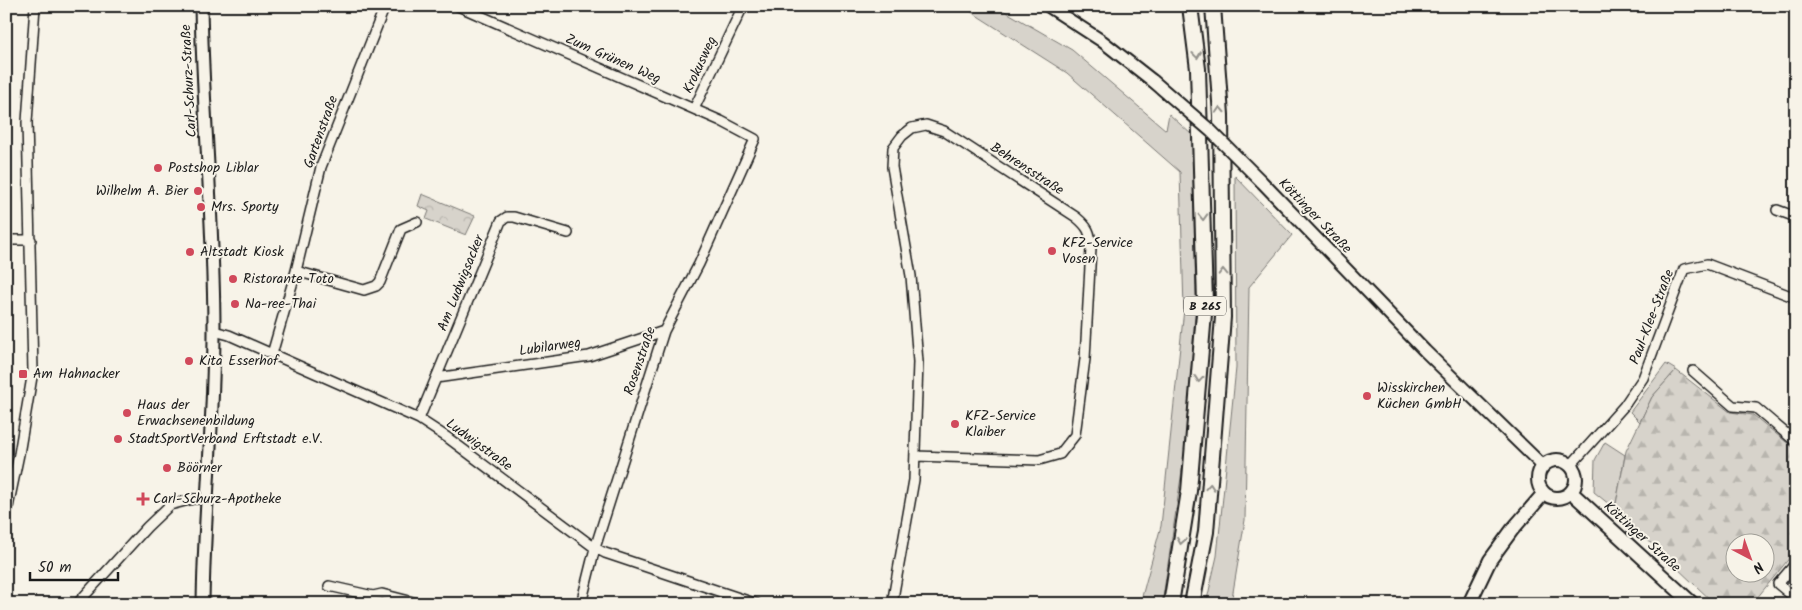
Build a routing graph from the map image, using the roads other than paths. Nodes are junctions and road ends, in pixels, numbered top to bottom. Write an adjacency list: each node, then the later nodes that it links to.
1 (35, 6): 16 (street)
2 (201, 6): 20 (street, Carl-Schurz-Straße)
3 (385, 6): 17 (street, Gartenstraße)
4 (458, 6): 9 (street, Zum Grünen Weg)
5 (744, 6): 9 (street, Krokusweg)
6 (1048, 6): 28 (street, Köttinger Straße, bridge)
7 (1190, 6): 43 (main road, B 265, one-way to 43)
8 (1214, 6): 44 (main road, B 265, one-way to 8)
9 (694, 109): 10 (street, Zum Grünen Weg)
10 (755, 139): 19 (street, Rosenstraße)
11 (1777, 210): 12 (street)
12 (1796, 217)
13 (417, 222): 17 (street)
14 (568, 233): 23 (street, Am Ludwigsacker)
15 (6, 240): 16 (street)
16 (31, 240): 32 (street)
17 (296, 271): 21 (street, Gartenstraße)
18 (1796, 298): 27 (street, Paul-Klee-Straße)
19 (664, 331): 23 (street, Lubilarweg); 33 (street, Rosenstraße)
20 (214, 332): 21 (street, Ludwigstraße); 31 (street, Carl-Schurz-Straße)
21 (272, 354): 24 (street, Ludwigstraße)
22 (1693, 371): 25 (street)
23 (436, 378): 24 (street, Am Ludwigsacker)
24 (419, 419): 33 (street, Ludwigstraße)
25 (1796, 442)
26 (915, 456): 26 (street, Behrensstraße); 42 (street, Behrensstraße)
27 (1571, 465): 28 (main road); 29 (main road)
28 (1543, 466): 30 (main road)
29 (1571, 492): 30 (main road); 46 (main road, Köttinger Straße)
30 (1544, 493): 45 (main road)
31 (207, 499): 38 (street); 39 (street, Carl-Schurz-Straße)
32 (6, 516)
33 (595, 548): 40 (street, Rosenstraße); 41 (street, Ludwigstraße)
34 (1796, 563): 36 (street)
35 (329, 586): 37 (street)
36 (1796, 599)
37 (416, 603)
38 (78, 604)
39 (203, 604)
40 (581, 604)
41 (757, 604)
42 (892, 604)
43 (1171, 604)
44 (1192, 604)
45 (1469, 604)
46 (1693, 604)

